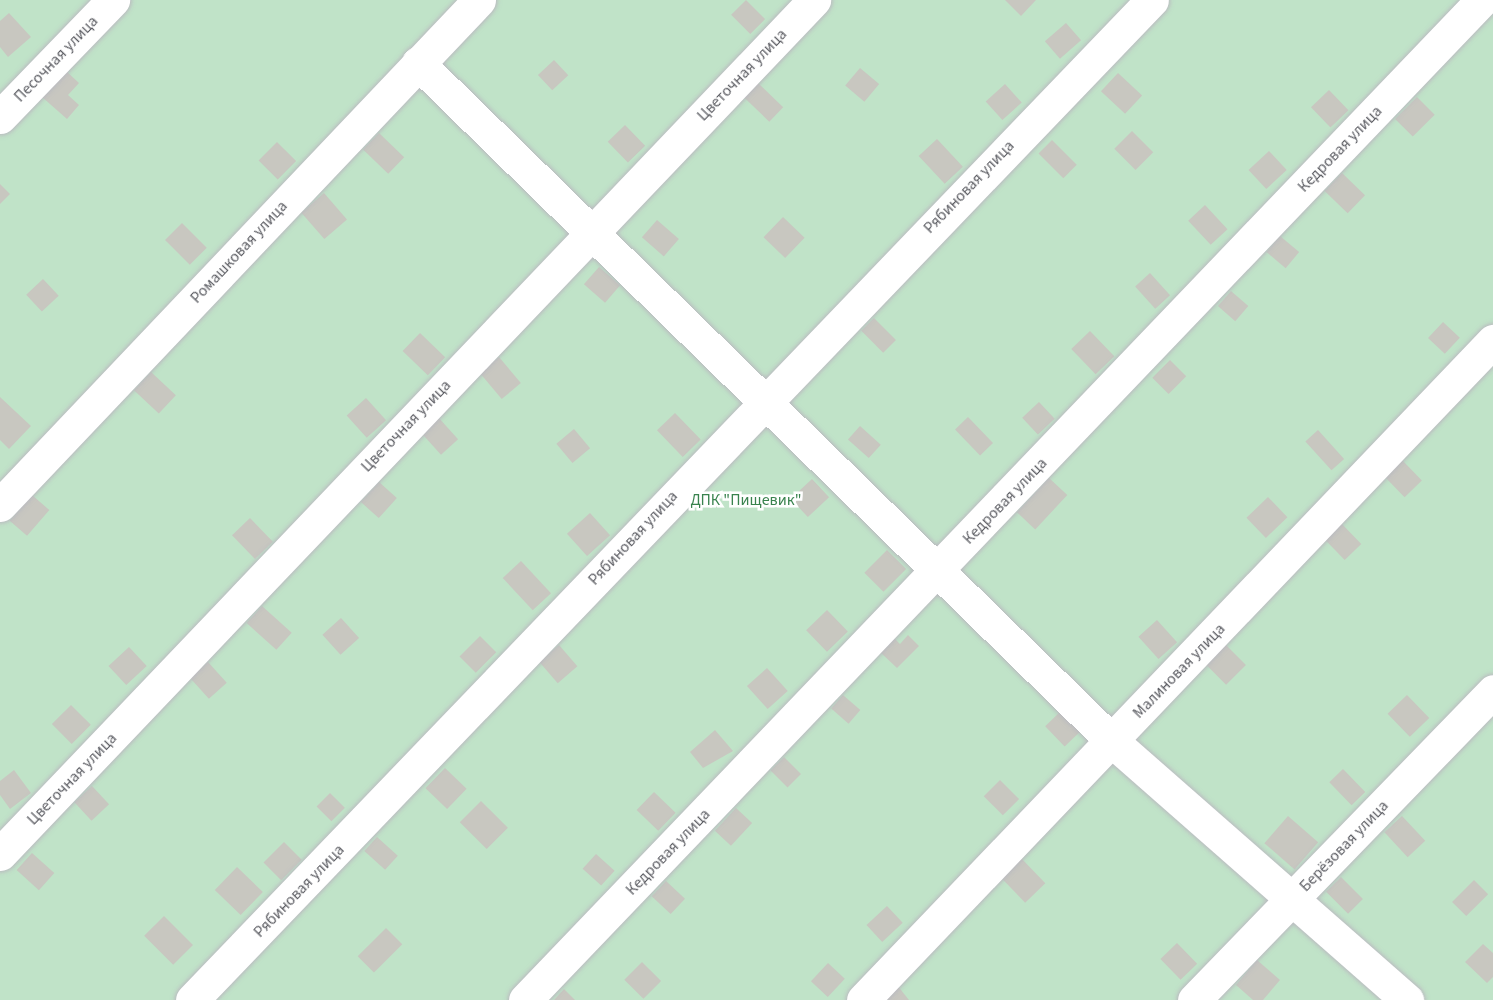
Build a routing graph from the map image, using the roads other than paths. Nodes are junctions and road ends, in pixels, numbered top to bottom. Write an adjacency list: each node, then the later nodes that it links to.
1 (112, 0): 7 (street, Песочная улица)
2 (479, 0): 6 (street, Ромашковая улица)
3 (814, 0): 8 (street, Цветочная улица)
4 (1152, 0): 10 (street, Рябиновая улица)
5 (1482, 0): 12 (street, Кедровая улица)
6 (418, 63): 8 (street); 11 (street, Ромашковая улица)
7 (0, 117)
8 (591, 232): 10 (street); 15 (street, Цветочная улица)
9 (1493, 341): 14 (street, Малиновая улица)
10 (764, 398): 12 (street); 17 (street, Рябиновая улица)
11 (0, 506)
12 (940, 569): 14 (street); 18 (street, Кедровая улица)
13 (1493, 691): 16 (street, Берёзовая улица)
14 (1112, 741): 16 (street); 19 (street, Малиновая улица)
15 (0, 854)
16 (1294, 897): 20 (street, Берёзовая улица); 21 (street)
17 (192, 1000)
18 (525, 1000)
19 (863, 1000)
20 (1194, 1000)
21 (1407, 1000)

